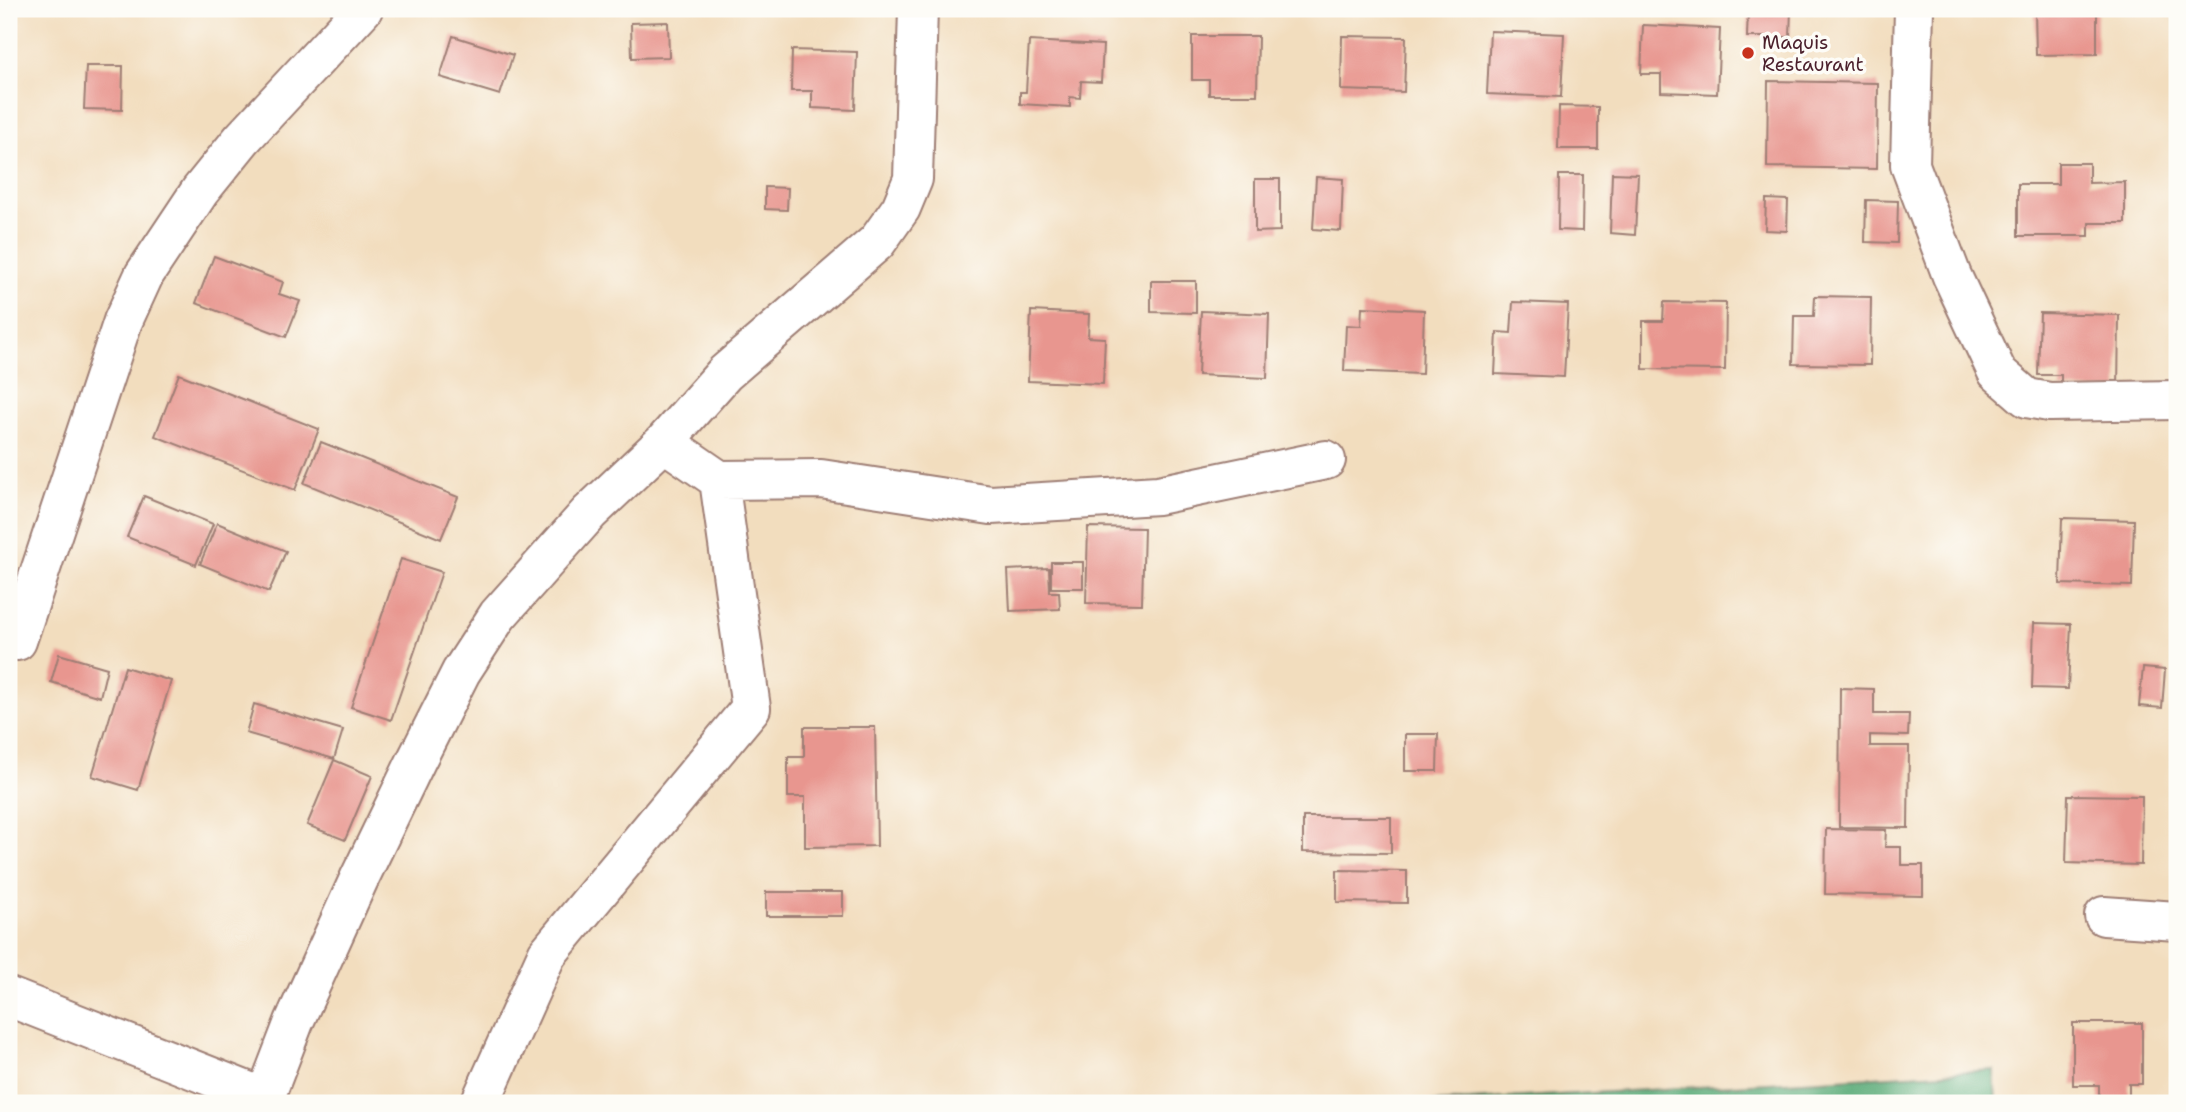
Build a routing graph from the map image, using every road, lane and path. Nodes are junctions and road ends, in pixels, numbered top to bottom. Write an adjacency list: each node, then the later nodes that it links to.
1 (363, 9): 8 (street)
2 (918, 9): 5 (street)
3 (1914, 9): 4 (street)
4 (2177, 400)
5 (664, 442): 7 (street); 12 (street)
6 (1326, 460): 7 (street)
7 (719, 480): 13 (street)
8 (17, 641)
9 (2104, 916): 10 (street)
10 (2177, 921)
11 (9, 997): 12 (street)
12 (264, 1101)
13 (480, 1103)

